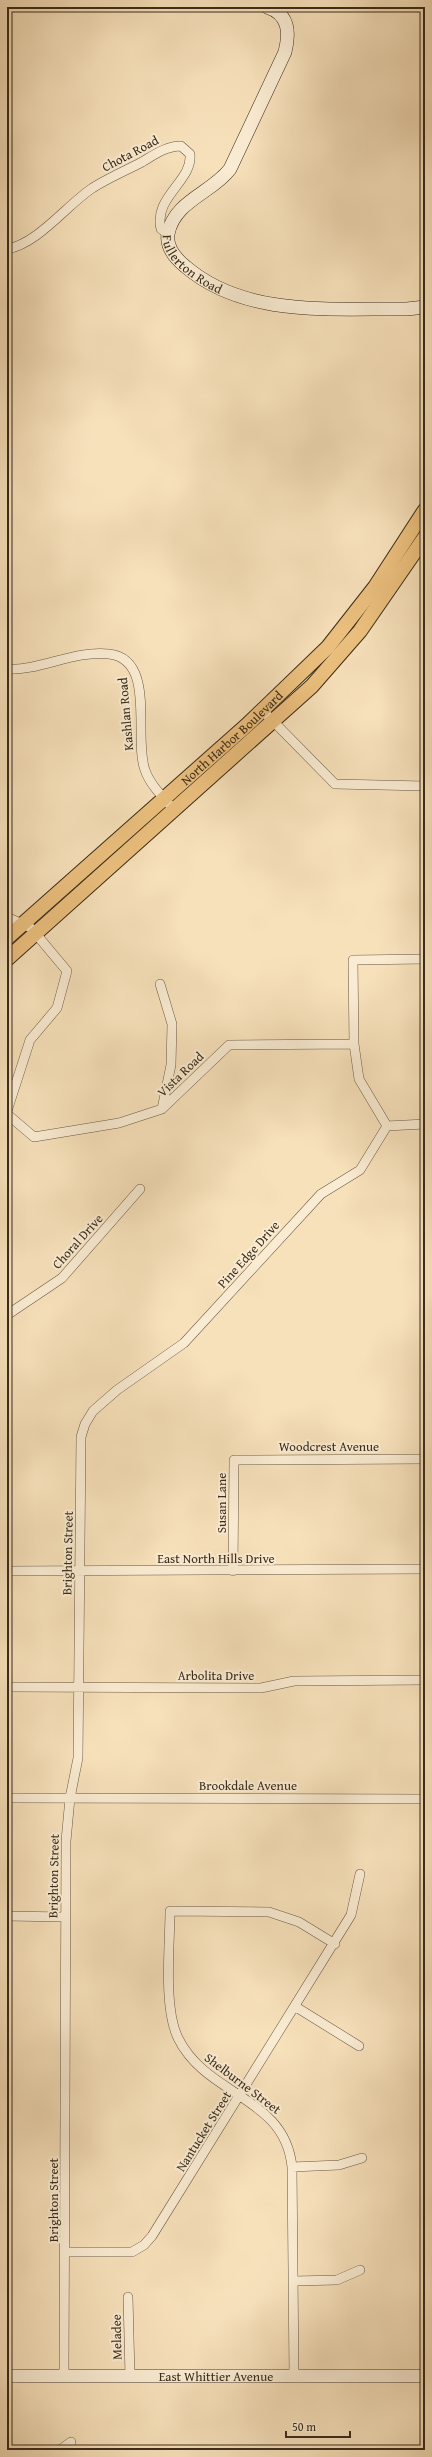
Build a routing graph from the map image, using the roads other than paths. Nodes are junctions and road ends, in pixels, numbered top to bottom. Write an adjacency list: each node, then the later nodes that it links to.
1 (267, 7): 2 (street, Fullerton Road)
2 (168, 234): 3 (street, Chota Road); 4 (street, Fullerton Road)
3 (7, 249)
4 (425, 307)
5 (425, 510): 8 (main road, North Harbor Boulevard)
6 (425, 537): 9 (main road, North Harbor Boulevard)
7 (7, 669): 11 (street, Kashlan Road)
8 (262, 710): 9 (street); 11 (main road, North Harbor Boulevard)
9 (272, 722): 10 (street); 12 (main road, North Harbor Boulevard)
10 (425, 786)
11 (164, 797): 12 (street, Kashlan Road); 14 (main road, North Harbor Boulevard)
12 (174, 810): 14 (main road, North Harbor Boulevard)
13 (7, 917): 14 (street)
14 (30, 929): 15 (main road, North Harbor Boulevard); 16 (main road, North Harbor Boulevard); 21 (street)
15 (7, 938)
16 (7, 959)
17 (425, 959): 19 (street)
18 (160, 984): 20 (street)
19 (354, 1044): 20 (street, Vista Road); 24 (street)
20 (162, 1110): 22 (street, Vista Road)
21 (7, 1111)
22 (7, 1114)
23 (425, 1124): 24 (street)
24 (387, 1126): 27 (street, Pine Edge Drive)
25 (140, 1189): 26 (street, Choral Drive)
26 (7, 1315)
27 (117, 1390): 33 (street, Brighton Street)
28 (425, 1459): 29 (street, Woodcrest Avenue)
29 (234, 1460): 32 (street, Susan Lane)
30 (425, 1568): 32 (street, East North Hills Drive)
31 (7, 1571): 33 (street, East North Hills Drive)
32 (233, 1571): 33 (street, East North Hills Drive)
33 (80, 1572): 36 (street, Brighton Street)
34 (425, 1680): 36 (street, Arbolita Drive)
35 (7, 1687): 36 (street, Arbolita Drive)
36 (78, 1688): 38 (street, Brighton Street)
37 (7, 1798): 38 (street, Brookdale Avenue)
38 (70, 1798): 39 (street, Brookdale Avenue); 42 (street, Brighton Street)
39 (425, 1798)
40 (360, 1874): 43 (street, Nantucket Street)
41 (7, 1916): 42 (street)
42 (65, 1917): 49 (street, Brighton Street)
43 (335, 1944): 44 (street, Nantucket Street); 46 (street, Shelburne Street)
44 (296, 2007): 45 (street); 46 (street, Nantucket Street)
45 (359, 2046)
46 (240, 2097): 48 (street, Shelburne Street); 49 (street, Nantucket Street)
47 (362, 2158): 48 (street)
48 (292, 2167): 51 (street, Shelburne Street)
49 (66, 2252): 57 (street, Brighton Street)
50 (360, 2270): 51 (street)
51 (294, 2281): 53 (street, Shelburne Street)
52 (128, 2297): 55 (street, Meladee)
53 (294, 2375): 55 (street, East Whittier Avenue); 56 (street, East Whittier Avenue)
54 (7, 2376): 57 (street, East Whittier Avenue)
55 (130, 2376): 57 (street, East Whittier Avenue)
56 (425, 2376)
57 (64, 2377)
58 (71, 2442): 59 (street)
59 (60, 2450)

